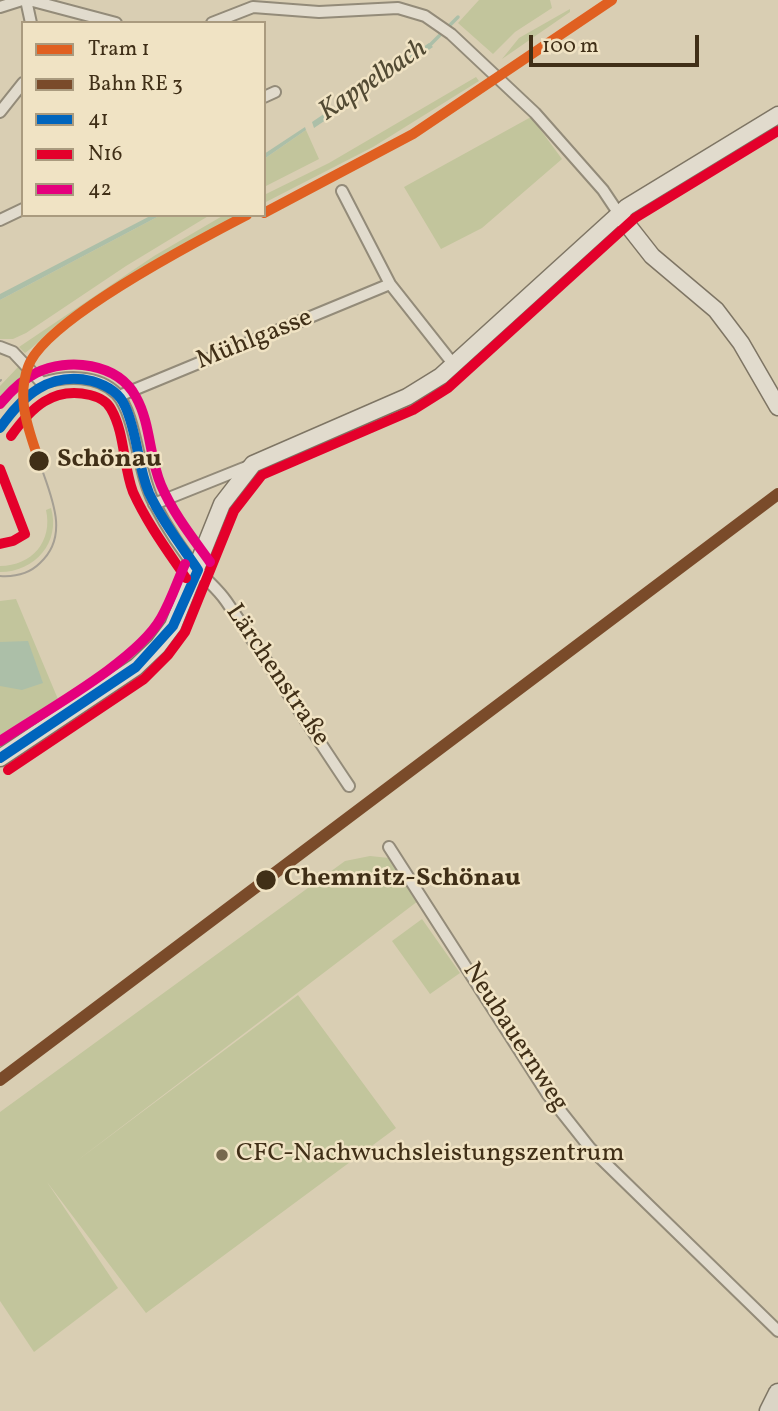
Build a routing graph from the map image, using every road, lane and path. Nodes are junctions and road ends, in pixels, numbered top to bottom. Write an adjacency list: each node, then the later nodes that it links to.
1 (26, 0): 3 (street); 4 (street); 5 (street)
2 (398, 4): 6 (street); 12 (street)
3 (0, 7)
4 (31, 21)
5 (108, 21)
6 (217, 21)
7 (21, 85): 8 (street)
8 (0, 111)
9 (778, 115): 12 (main road)
10 (342, 191): 14 (street)
11 (21, 210): 13 (street)
12 (619, 214): 16 (main road); 18 (main road)
13 (0, 220)
14 (390, 284): 16 (street); 17 (street, Mühlgasse)
15 (0, 347): 17 (street)
16 (454, 365): 19 (main road)
17 (119, 396): 20 (street, Lärchenstraße)
18 (778, 407)
19 (253, 464): 20 (street); 21 (main road)
20 (154, 504): 21 (street, Lärchenstraße)
21 (198, 570): 22 (main road); 23 (street, Lärchenstraße)
22 (0, 758)
23 (349, 786)
24 (389, 847): 25 (street, Neubauernweg)
25 (778, 1331)
26 (778, 1393): 27 (main road)
27 (769, 1411)

